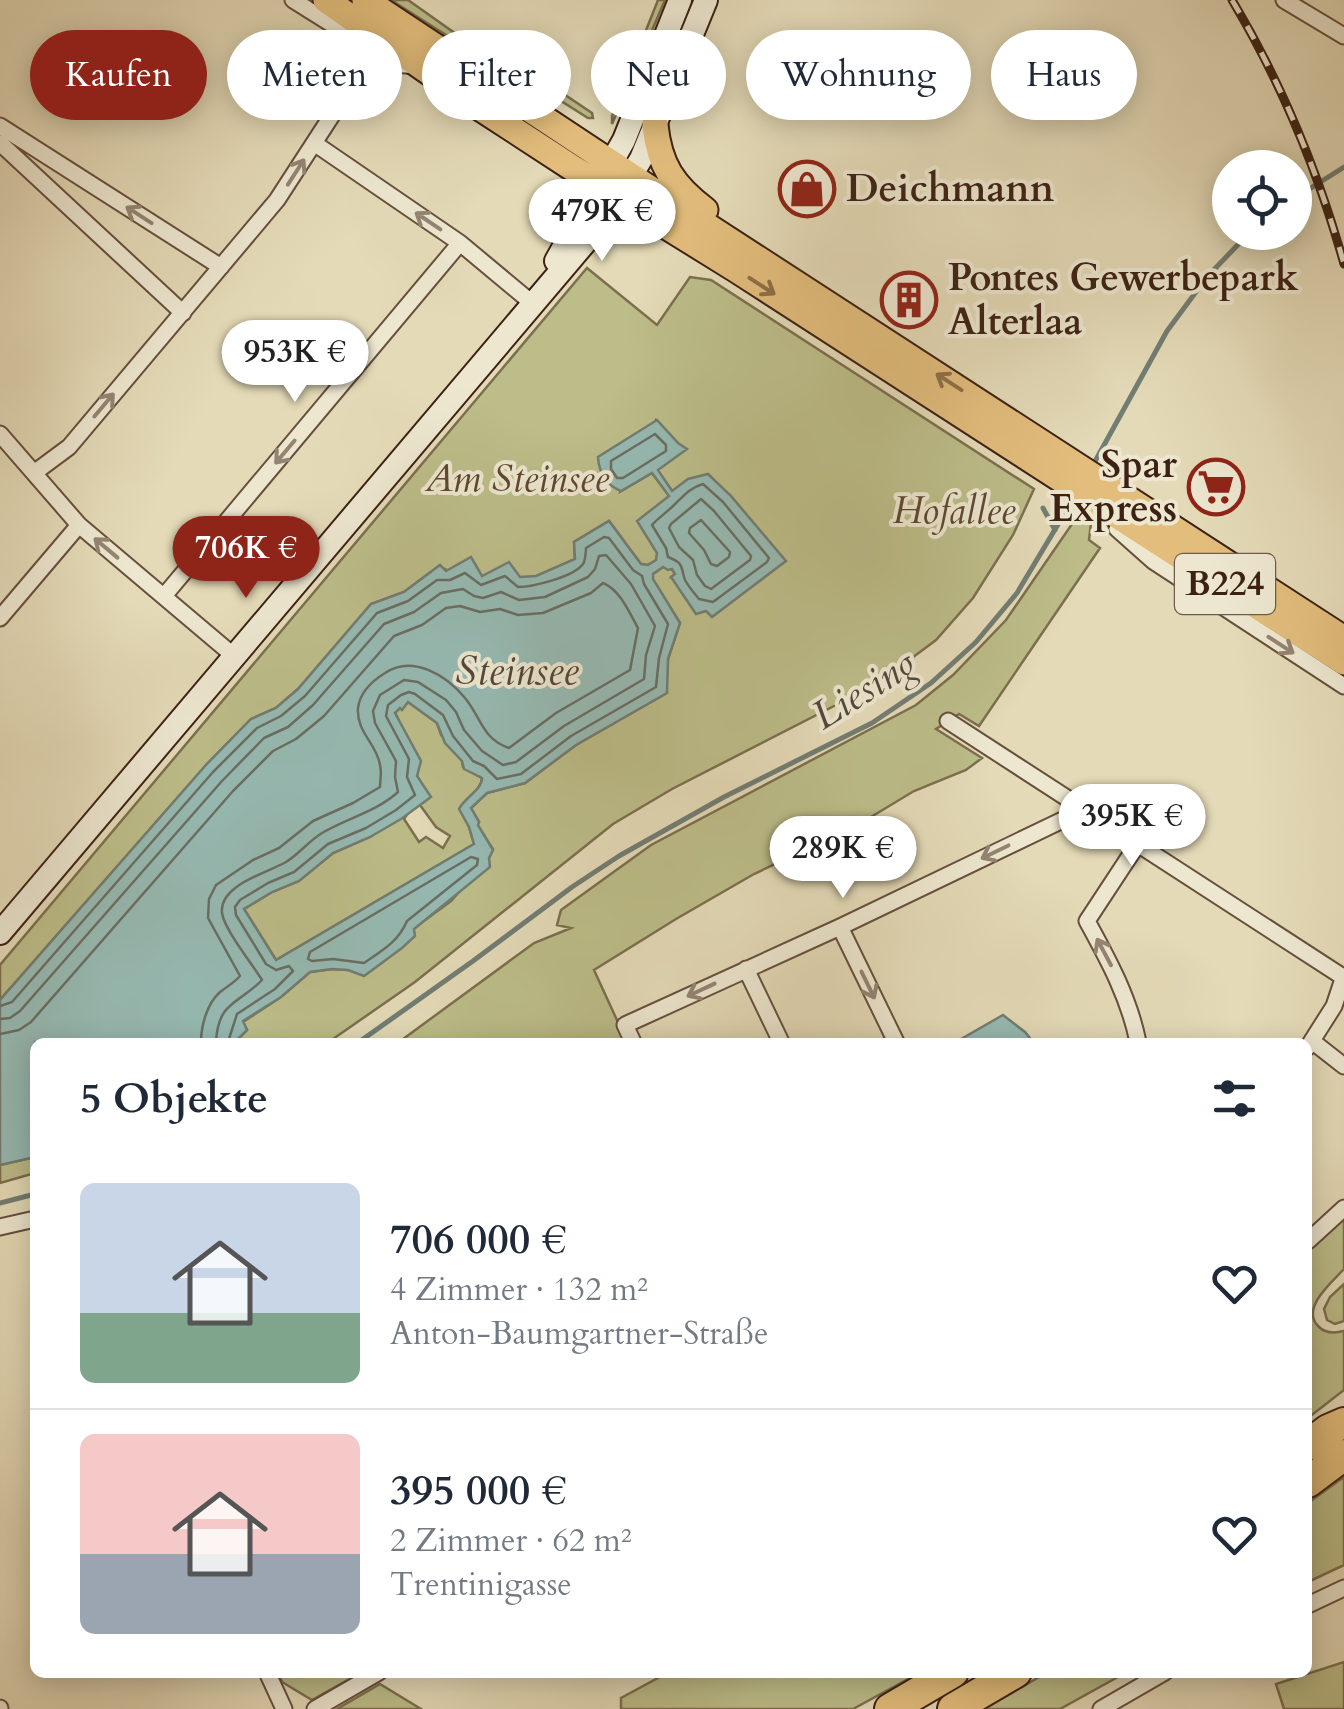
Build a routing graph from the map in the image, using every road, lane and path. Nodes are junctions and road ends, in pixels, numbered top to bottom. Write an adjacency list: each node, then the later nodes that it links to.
1 (293, 0): 7 (street)
2 (326, 0): 9 (main road, B224)
3 (365, 0): 16 (main road, B224)
4 (680, 0): 16 (main road)
5 (706, 0): 12 (main road)
6 (1284, 0): 8 (street)
7 (340, 30)
8 (1344, 36)
9 (422, 65)
10 (330, 120): 15 (street)
11 (503, 120): 16 (main road, B224)
12 (655, 125): 16 (main road); 18 (main road)
13 (0, 126): 19 (street, one-way to 13)
14 (0, 144): 21 (street)
15 (314, 144): 17 (street, one-way to 15); 19 (street, one-way to 15)
16 (616, 180): 18 (main road, B224); 20 (main road); 23 (main road, B224, one-way to 23)
17 (460, 243): 20 (street); 27 (street, one-way to 27)
18 (764, 262): 23 (main road, B224, one-way to 18)
19 (221, 267): 21 (street)
20 (535, 299): 30 (main road)
21 (183, 312): 24 (street, one-way to 21)
22 (0, 434): 24 (street)
23 (1056, 467): 25 (main road, B224)
24 (34, 473): 26 (street)
25 (1115, 510): 29 (main road, B224); 31 (main road, B224); 32 (street, one-way to 32)
26 (78, 525): 27 (street, one-way to 26); 28 (street)
27 (164, 596): 30 (street)
28 (0, 618)
29 (1344, 639)
30 (234, 656): 37 (main road)
31 (1344, 662)
32 (1344, 686)
33 (948, 721): 34 (street)
34 (1082, 808): 35 (street); 36 (street, one-way to 36)
35 (1137, 845): 39 (street); 43 (street, one-way to 35)
36 (840, 927): 38 (street); 42 (street, one-way to 42)
37 (0, 933)
38 (746, 969): 40 (street, one-way to 40); 41 (street)
39 (1344, 976): 44 (street)
40 (631, 1038)
41 (779, 1038)
42 (894, 1038)
43 (1137, 1038)
44 (1312, 1041)
45 (1312, 1045): 46 (street)
46 (1344, 1066)
47 (1344, 1208): 50 (street)
48 (30, 1220): 49 (street)
49 (0, 1226)
50 (1312, 1237)
51 (1334, 1432): 52 (highway)
52 (1312, 1474)
53 (1344, 1588): 54 (street)
54 (1312, 1603)
55 (270, 1678): 60 (street)
56 (369, 1678): 61 (street)
57 (943, 1678): 62 (highway)
58 (1006, 1678): 63 (highway)
59 (1155, 1678): 64 (street)
60 (284, 1709)
61 (315, 1709)
62 (890, 1709)
63 (953, 1709)
64 (1101, 1709)

